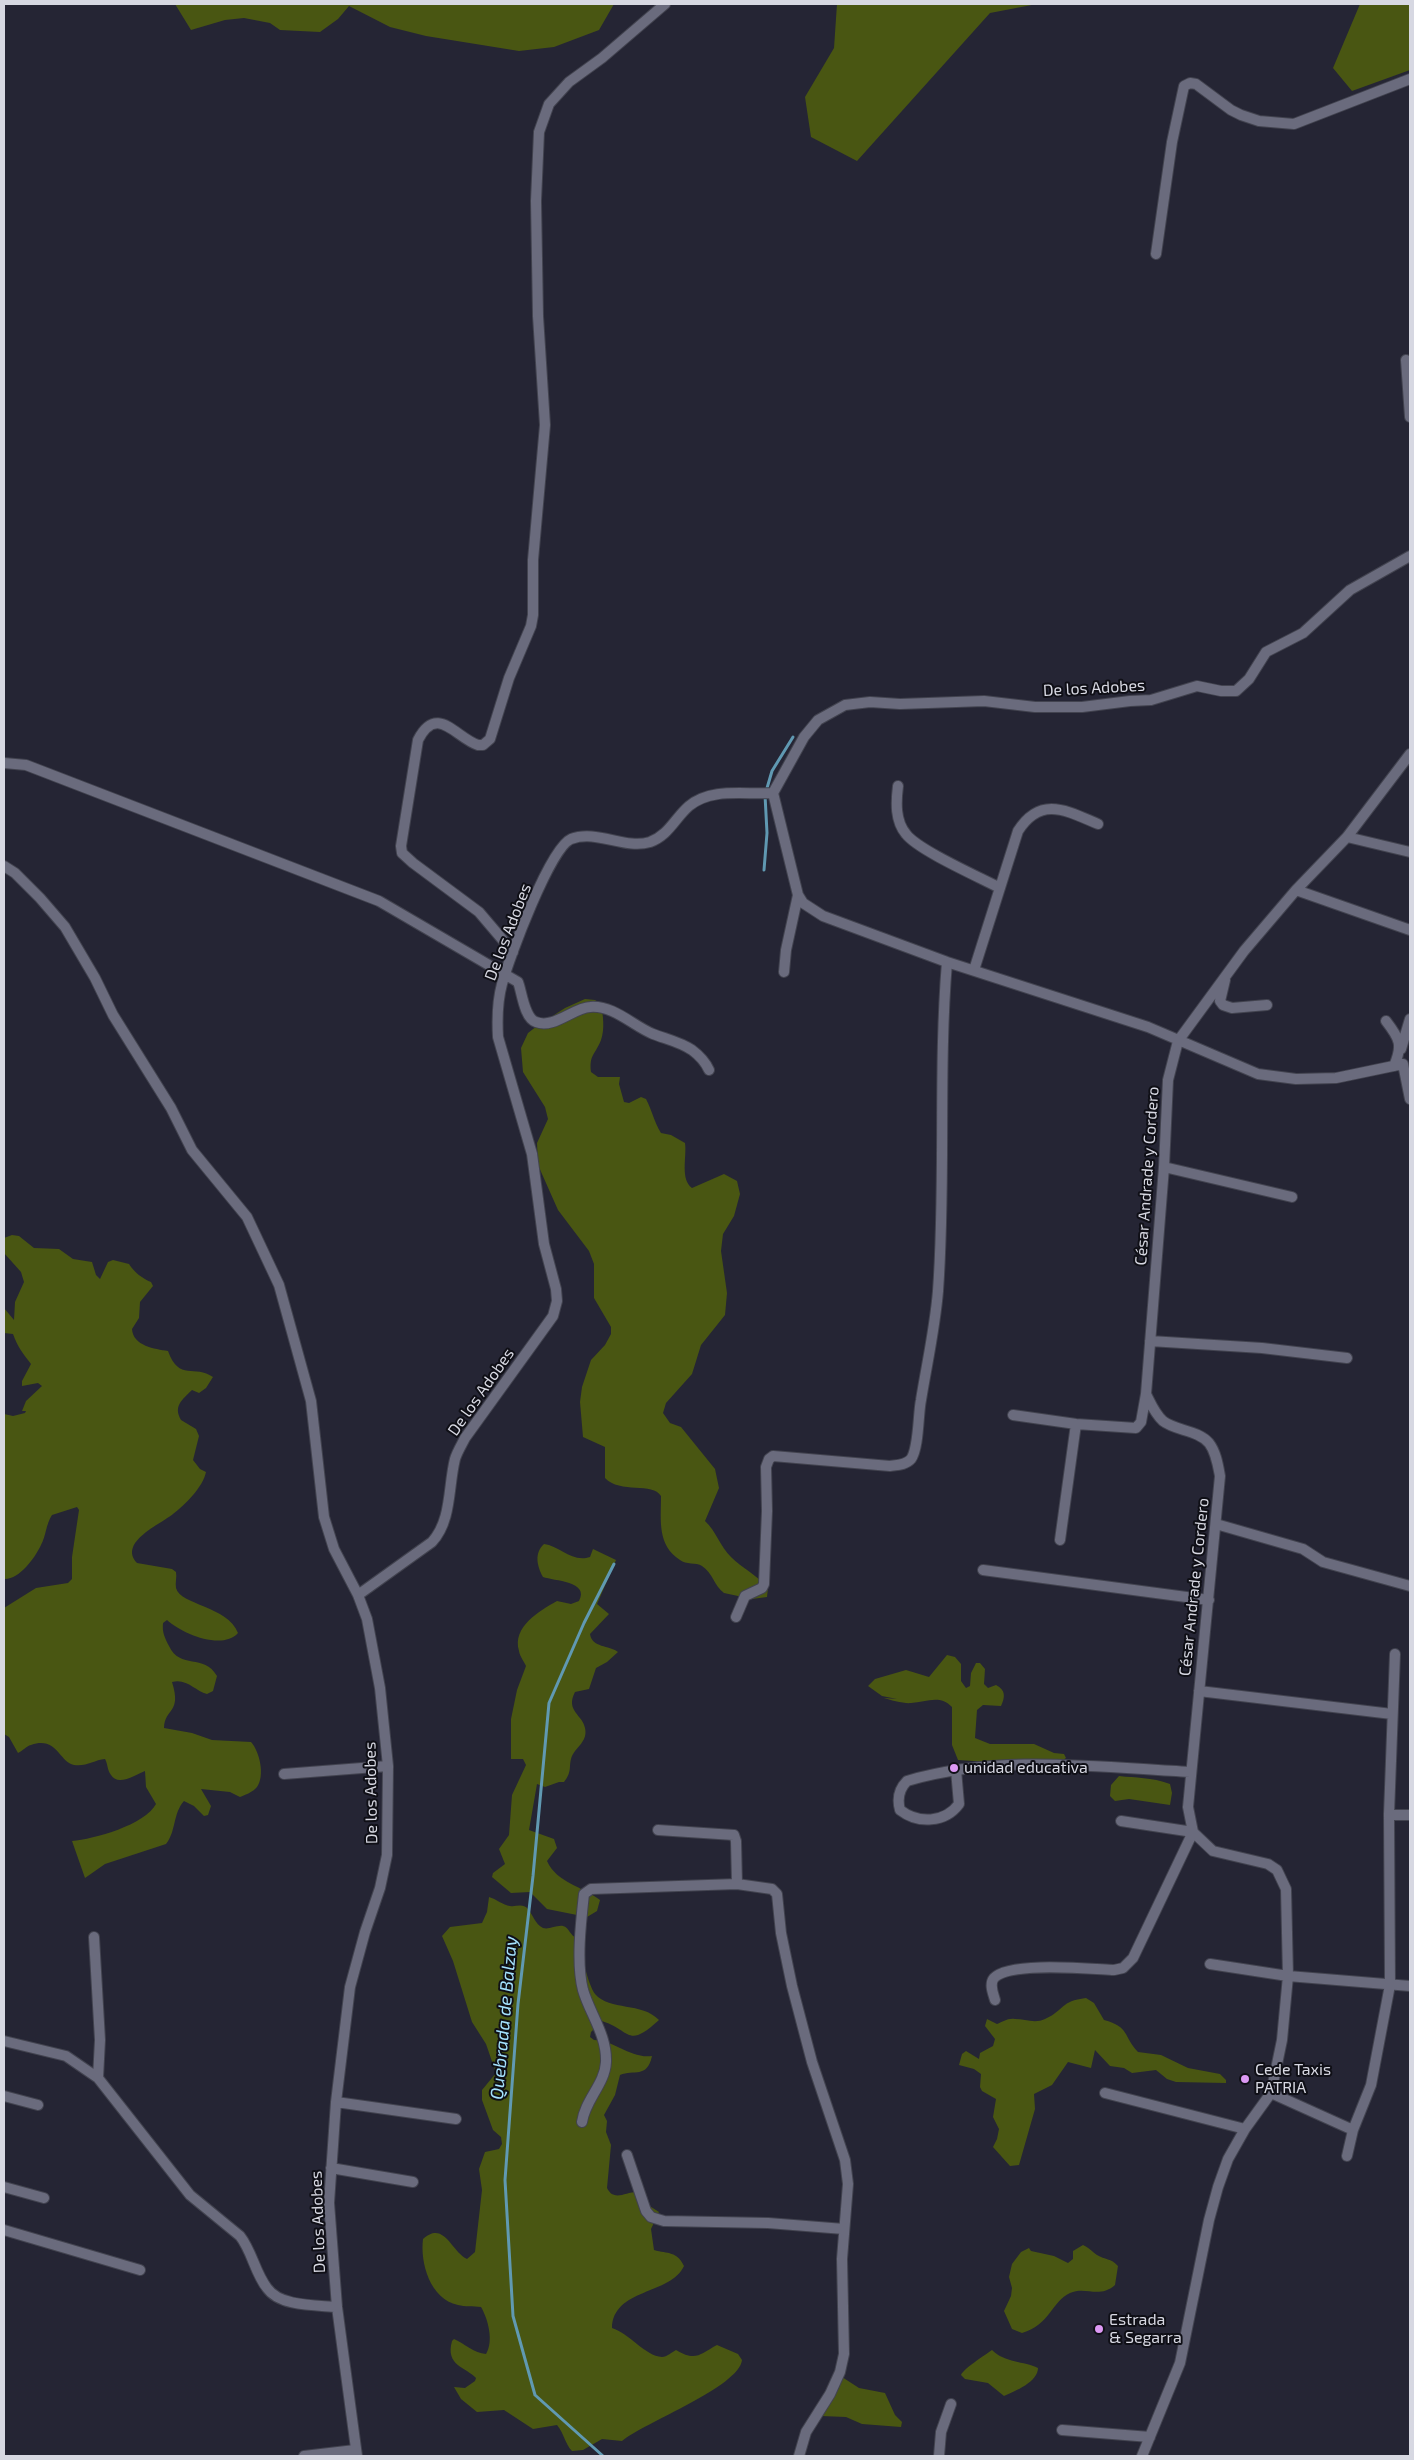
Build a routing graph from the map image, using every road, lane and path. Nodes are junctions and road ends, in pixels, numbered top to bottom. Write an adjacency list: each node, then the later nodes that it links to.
1 (665, 4): 19 (street)
2 (1410, 79): 3 (street)
3 (1156, 254)
4 (1406, 360): 5 (street)
5 (1410, 417)
6 (1410, 556): 10 (street, De los Adobes)
7 (1410, 754): 12 (street, César Andrade y Cordero)
8 (4, 763): 23 (street)
9 (898, 786): 15 (street)
10 (770, 793): 17 (street); 19 (street, De los Adobes)
11 (1098, 824): 15 (street)
12 (1347, 837): 13 (street); 16 (street, César Andrade y Cordero)
13 (1410, 852)
14 (4, 867): 44 (street)
15 (1000, 888): 21 (street)
16 (1296, 890): 18 (street); 24 (street, César Andrade y Cordero)
17 (798, 895): 20 (street); 22 (street)
18 (1410, 930)
19 (513, 952): 23 (street, De los Adobes)
20 (946, 962): 21 (street); 46 (street)
21 (974, 970): 28 (street)
22 (784, 972)
23 (505, 974): 31 (street); 44 (street, De los Adobes)
24 (1227, 975): 25 (street); 28 (street, César Andrade y Cordero)
25 (1267, 1005)
26 (1410, 1019): 29 (street)
27 (1386, 1021): 29 (street)
28 (1178, 1041): 30 (street); 33 (street, César Andrade y Cordero)
29 (1400, 1052): 30 (street)
30 (1403, 1065): 32 (street)
31 (709, 1070)
32 (1410, 1099)
33 (1164, 1167): 34 (street); 35 (street, César Andrade y Cordero)
34 (1292, 1197)
35 (1150, 1341): 36 (street); 37 (street, César Andrade y Cordero)
36 (1347, 1358)
37 (1146, 1394): 39 (street); 40 (street, César Andrade y Cordero)
38 (1013, 1414): 39 (street)
39 (1076, 1424): 41 (street)
40 (1216, 1524): 43 (street); 45 (street, César Andrade y Cordero)
41 (1060, 1540)
42 (983, 1570): 45 (street)
43 (1410, 1586)
44 (358, 1595): 50 (street, De los Adobes)
45 (1208, 1600): 48 (street, César Andrade y Cordero)
46 (736, 1617)
47 (1396, 1654): 49 (street)
48 (1199, 1691): 49 (street); 52 (street, César Andrade y Cordero)
49 (1392, 1714): 55 (street)
50 (388, 1766): 53 (street); 71 (street, De los Adobes)
51 (956, 1770): 51 (street); 52 (street)
52 (1190, 1772): 58 (street, César Andrade y Cordero)
53 (284, 1774)
54 (1410, 1814): 55 (street)
55 (1389, 1815): 63 (street)
56 (1121, 1821): 58 (street)
57 (658, 1830): 59 (street)
58 (1193, 1832): 62 (street); 65 (street)
59 (736, 1884): 74 (street); 83 (street)
60 (94, 1936): 67 (street)
61 (1210, 1964): 62 (street)
62 (1288, 1976): 63 (street); 69 (street)
63 (1390, 1985): 64 (street); 76 (street)
64 (1410, 1986)
65 (995, 2000)
66 (4, 2041): 67 (street)
67 (98, 2078): 86 (street)
68 (1105, 2093): 75 (street)
69 (1271, 2093): 75 (street); 76 (street)
70 (4, 2096): 72 (street)
71 (336, 2102): 73 (street); 79 (street, De los Adobes)
72 (38, 2105)
73 (456, 2119)
74 (582, 2122)
75 (1246, 2129): 89 (street)
76 (1353, 2130): 78 (street)
77 (627, 2155): 83 (street)
78 (1347, 2156)
79 (331, 2168): 80 (street); 86 (street, De los Adobes)
80 (414, 2182)
81 (4, 2187): 82 (street)
82 (44, 2198)
83 (844, 2229): 92 (street)
84 (4, 2230): 85 (street)
85 (140, 2270)
86 (337, 2308): 90 (street, De los Adobes)
87 (951, 2404): 93 (street)
88 (1062, 2430): 89 (street)
89 (1150, 2436): 94 (street)
90 (356, 2453): 91 (street)
91 (304, 2456)
92 (799, 2456)
93 (939, 2456)
94 (1142, 2456)

